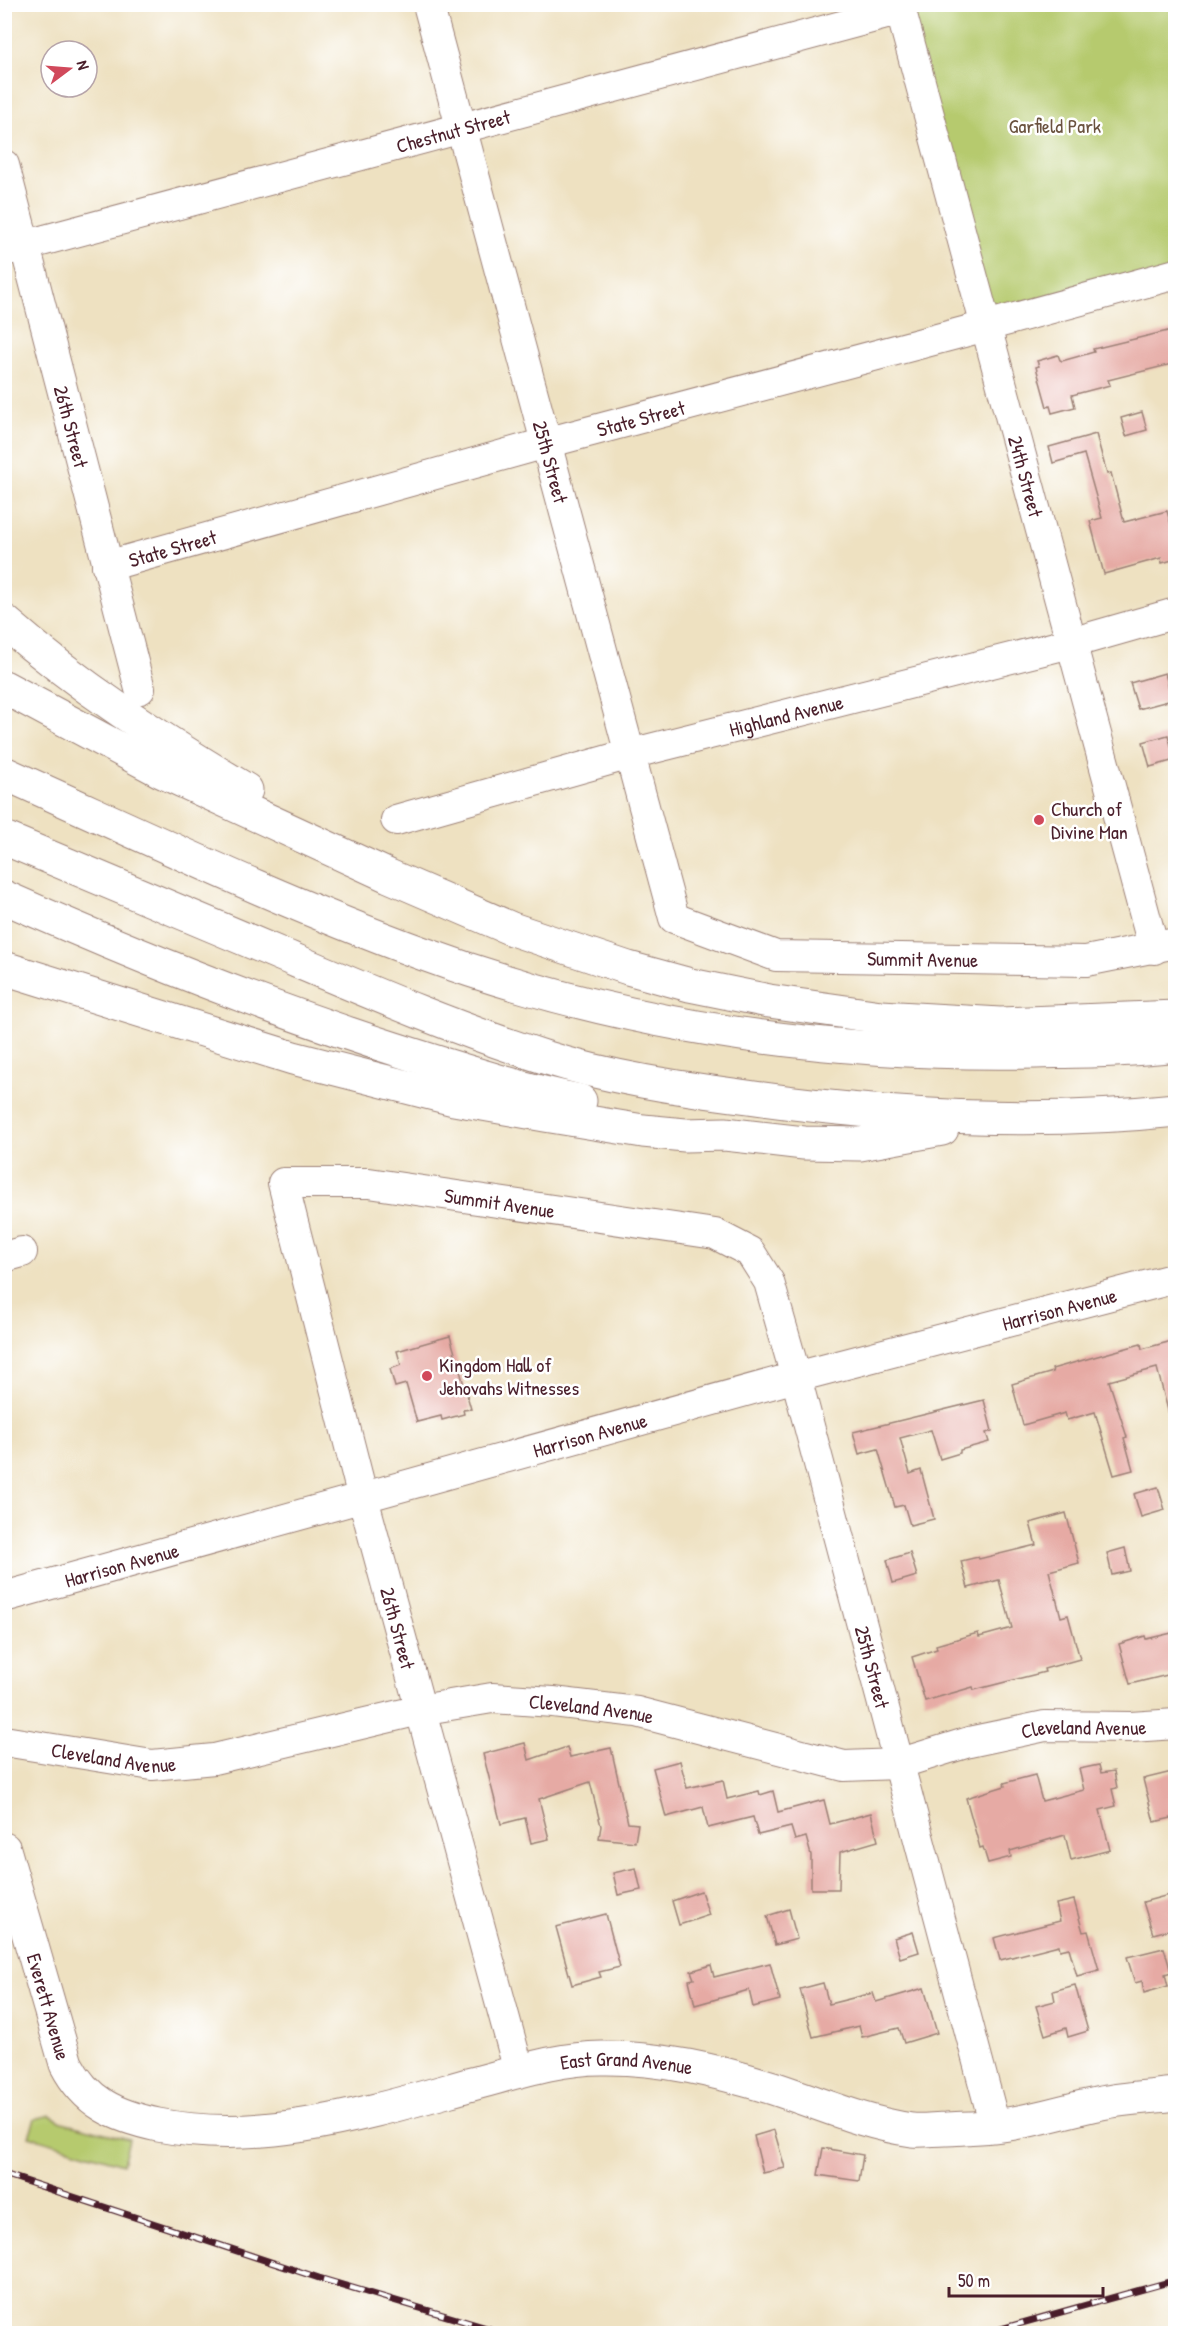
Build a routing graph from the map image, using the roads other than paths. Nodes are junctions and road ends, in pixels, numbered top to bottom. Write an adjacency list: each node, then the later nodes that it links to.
1 (428, 4): 3 (street, 25th Street)
2 (900, 8): 3 (street, Chestnut Street); 7 (street, 24th Street)
3 (462, 128): 5 (street, Chestnut Street); 8 (street, 25th Street)
4 (4, 165): 5 (street, 26th Street)
5 (15, 248): 9 (street, 26th Street)
6 (1176, 274): 7 (street, State Street)
7 (986, 326): 8 (street, State Street); 12 (street, 24th Street)
8 (546, 443): 9 (street, State Street); 15 (street, 25th Street)
9 (107, 566): 14 (street, 26th Street)
10 (1176, 613): 12 (street, Highland Avenue)
11 (4, 621): 19 (main road)
12 (1071, 643): 15 (street, Highland Avenue); 22 (street, 24th Street)
13 (4, 687): 19 (main road)
14 (140, 689)
15 (630, 754): 17 (street, Highland Avenue); 21 (street, 25th Street)
16 (4, 773): 25 (main road)
17 (396, 820)
18 (4, 838): 27 (main road)
19 (389, 876): 24 (main road)
20 (4, 897): 28 (main road)
21 (674, 918): 22 (street, Summit Avenue)
22 (1165, 946)
23 (4, 968): 28 (main road)
24 (1176, 1017)
25 (1176, 1045)
26 (1176, 1110): 27 (main road)
27 (1003, 1116): 28 (main road)
28 (725, 1134)
29 (283, 1183): 30 (street, Summit Avenue); 33 (street, 26th Street)
30 (715, 1234): 32 (street, 25th Street)
31 (1176, 1278): 32 (street, Harrison Avenue)
32 (796, 1377): 33 (street, Harrison Avenue); 38 (street, 25th Street)
33 (363, 1498): 34 (street, Harrison Avenue); 35 (street, 26th Street)
34 (4, 1597)
35 (420, 1710): 37 (street, Cleveland Avenue); 38 (street, Cleveland Avenue); 40 (street, 26th Street)
36 (1176, 1724): 38 (street, Cleveland Avenue)
37 (4, 1741)
38 (897, 1764): 43 (street, 25th Street)
39 (4, 1849): 41 (main road, Everett Avenue)
40 (519, 2071): 41 (main road, East Grand Avenue); 43 (main road, East Grand Avenue)
41 (84, 2091)
42 (1176, 2094): 43 (main road, East Grand Avenue)
43 (995, 2126)

